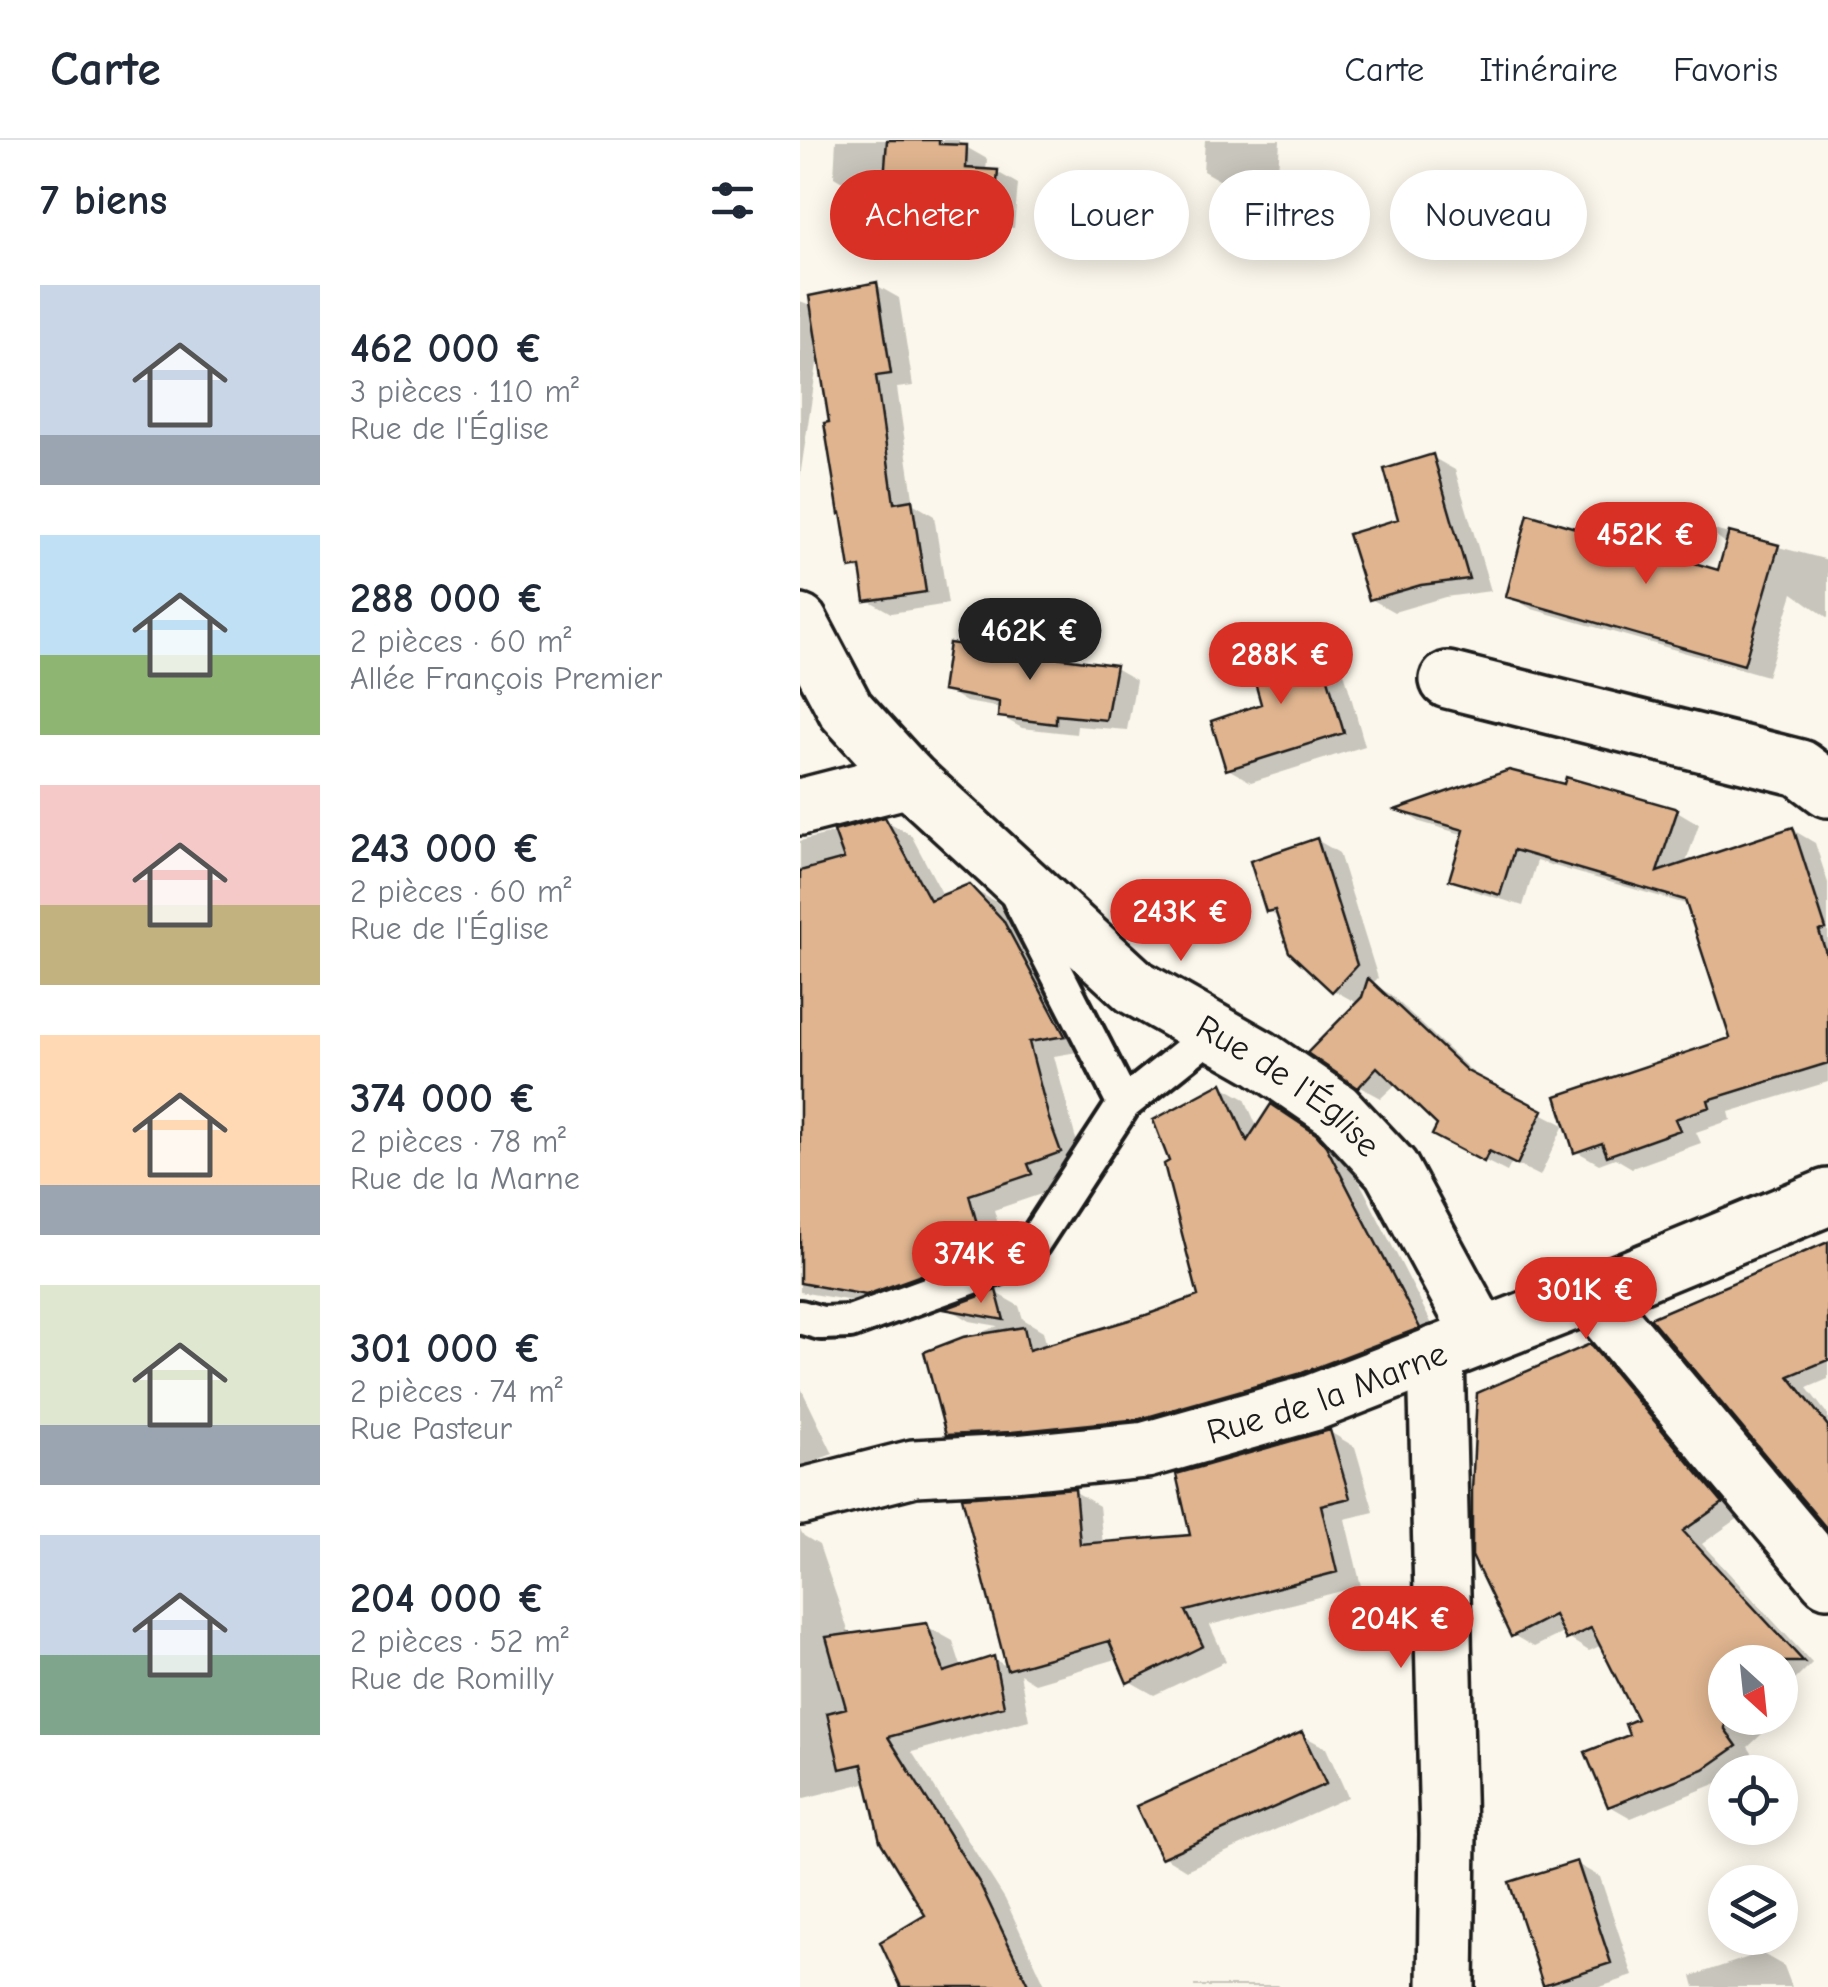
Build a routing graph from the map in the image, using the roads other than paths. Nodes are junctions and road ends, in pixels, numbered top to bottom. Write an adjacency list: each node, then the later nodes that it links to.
1 (800, 623): 3 (street, Rue de l'Église)
2 (1448, 680): 4 (street)
3 (910, 779): 5 (street); 6 (street, Rue de l'Église)
4 (1828, 789)
5 (800, 806)
6 (1002, 864): 7 (street, Rue de l'Église); 8 (lane)
7 (1214, 1032): 8 (lane); 12 (street, Rue de l'Église)
8 (1124, 1104): 11 (lane)
9 (1828, 1197): 10 (street, Rue de la Marne)
10 (1590, 1295): 12 (street, Rue de la Marne); 14 (street)
11 (800, 1317)
12 (1459, 1346): 13 (street, Rue de la Marne); 15 (street)
13 (800, 1497)
14 (1828, 1579)
15 (1446, 1987)

